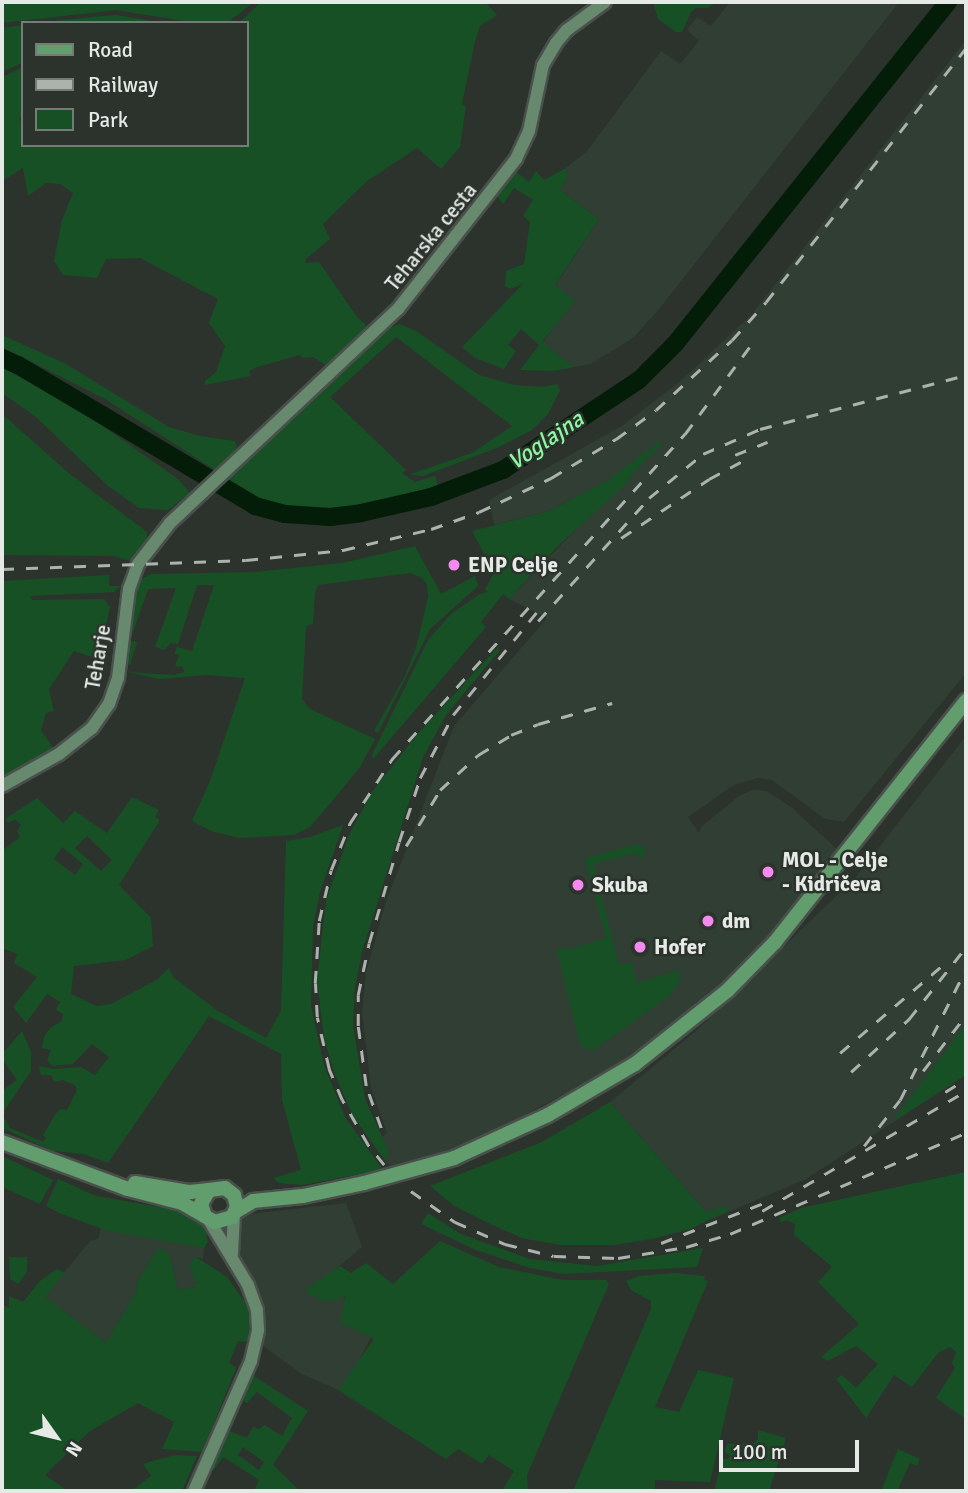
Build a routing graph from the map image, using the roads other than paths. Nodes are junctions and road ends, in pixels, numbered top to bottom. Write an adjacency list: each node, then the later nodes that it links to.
1 (605, 2): 2 (street, Teharska cesta)
2 (192, 503): 4 (street, Teharje)
3 (966, 701): 7 (main road)
4 (2, 786)
5 (2, 1142): 6 (main road)
6 (109, 1180): 8 (main road); 11 (main road)
7 (332, 1189): 9 (main road); 10 (main road)
8 (209, 1190): 9 (main road); 11 (main road)
9 (230, 1190): 10 (main road)
10 (234, 1213): 11 (main road); 12 (street)
11 (207, 1218): 12 (street)
12 (232, 1255): 13 (street)
13 (194, 1491)

